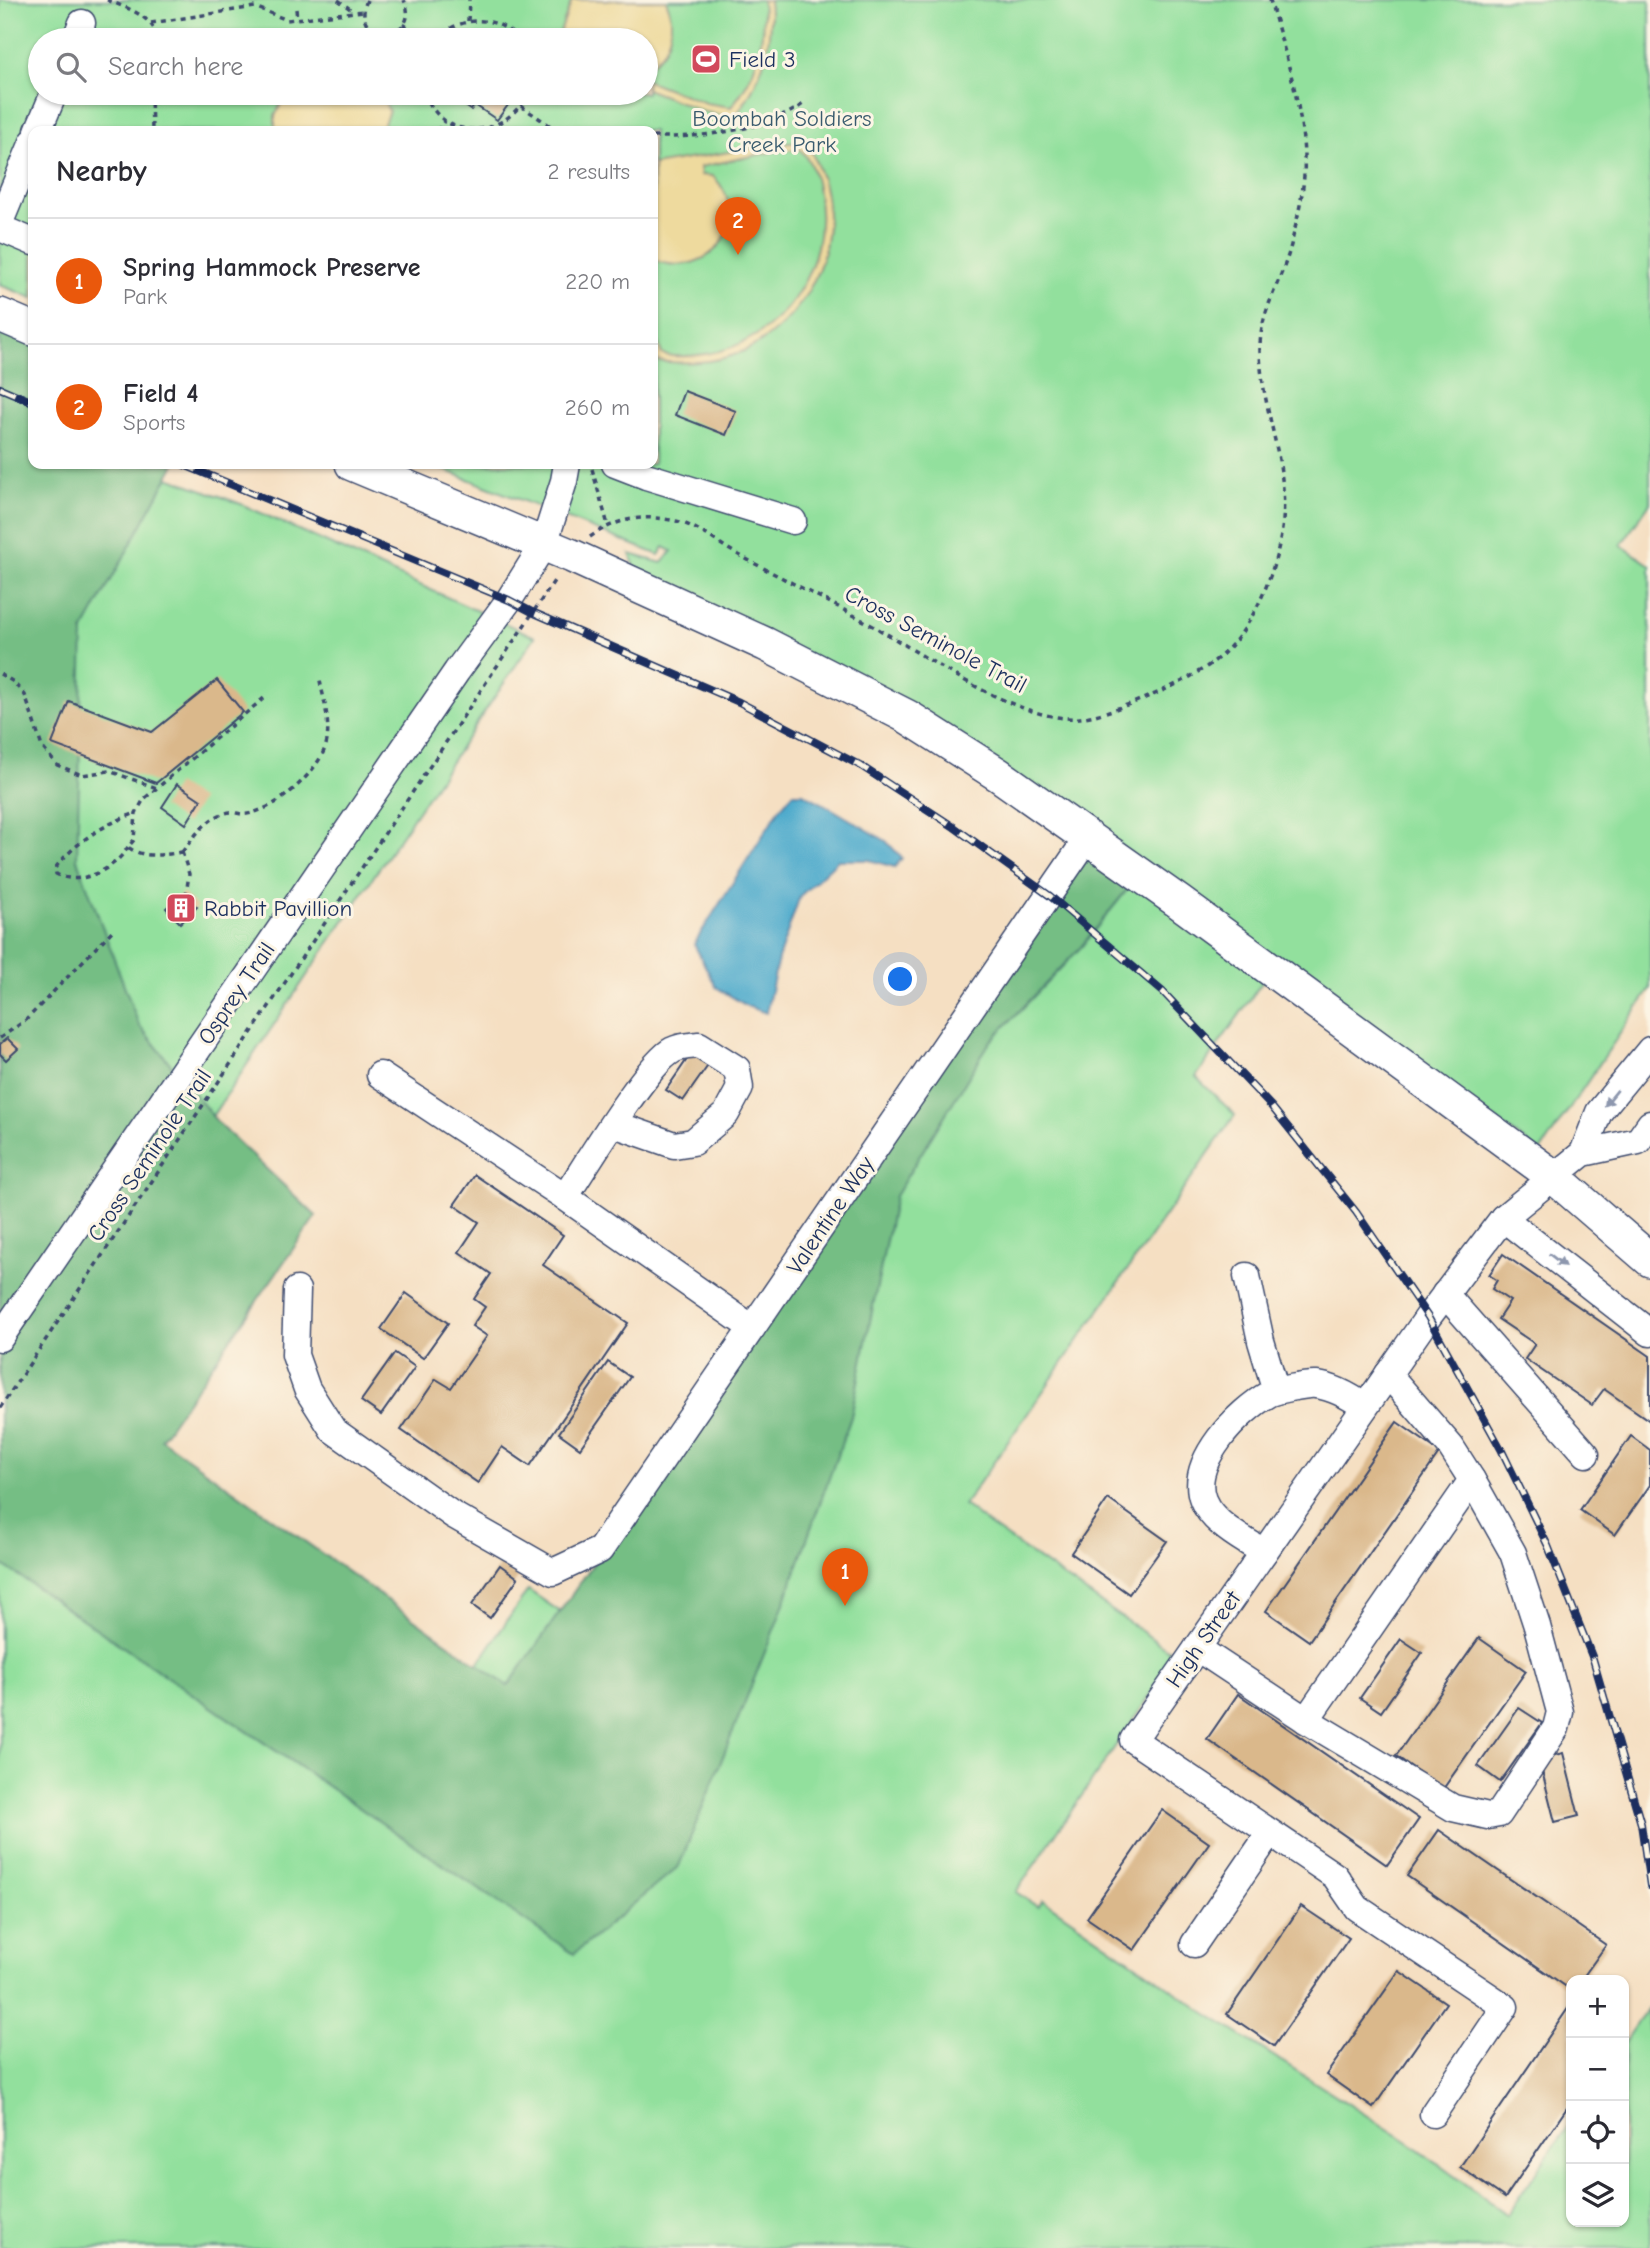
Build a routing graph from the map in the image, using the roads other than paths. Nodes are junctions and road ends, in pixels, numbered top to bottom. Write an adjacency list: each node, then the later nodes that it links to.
1 (49, 105): 2 (street)
2 (40, 126)
3 (28, 154): 4 (street)
4 (0, 222)
5 (0, 228): 6 (street)
6 (28, 240)
7 (0, 315): 8 (main road)
8 (28, 327)
9 (363, 469): 13 (main road)
10 (584, 469): 13 (street, Osprey Trail)
11 (611, 469): 12 (street)
12 (793, 521)
13 (552, 558): 14 (main road); 29 (street, Osprey Trail)
14 (1089, 836): 20 (main road); 27 (street, Valentine Way)
15 (1650, 1050): 19 (street, one-way to 19)
16 (380, 1075): 21 (street)
17 (614, 1124): 17 (street); 21 (street)
18 (1650, 1124): 19 (street)
19 (1583, 1153): 20 (street, High Street)
20 (1554, 1177): 22 (street, High Street); 23 (main road)
21 (565, 1197): 27 (street)
22 (1503, 1218): 26 (street, High Street); 28 (street, one-way to 28)
23 (1650, 1260)
24 (1247, 1276): 31 (street)
25 (297, 1290): 27 (street, Valentine Way)
26 (1445, 1294): 30 (street, High Street); 33 (street)
27 (752, 1328)
28 (1650, 1333)
29 (0, 1338)
30 (1388, 1374): 32 (street, High Street); 34 (street)
31 (1276, 1391): 32 (street); 35 (street)
32 (1365, 1407): 35 (street, High Street)
33 (1586, 1454)
34 (1472, 1480): 37 (street); 37 (street)
35 (1264, 1552): 36 (street, High Street)
36 (1197, 1648): 37 (street); 38 (street, High Street)
37 (1306, 1720)
38 (1269, 1832): 39 (street); 40 (street, High Street)
39 (1194, 1944)
40 (1433, 2114)

